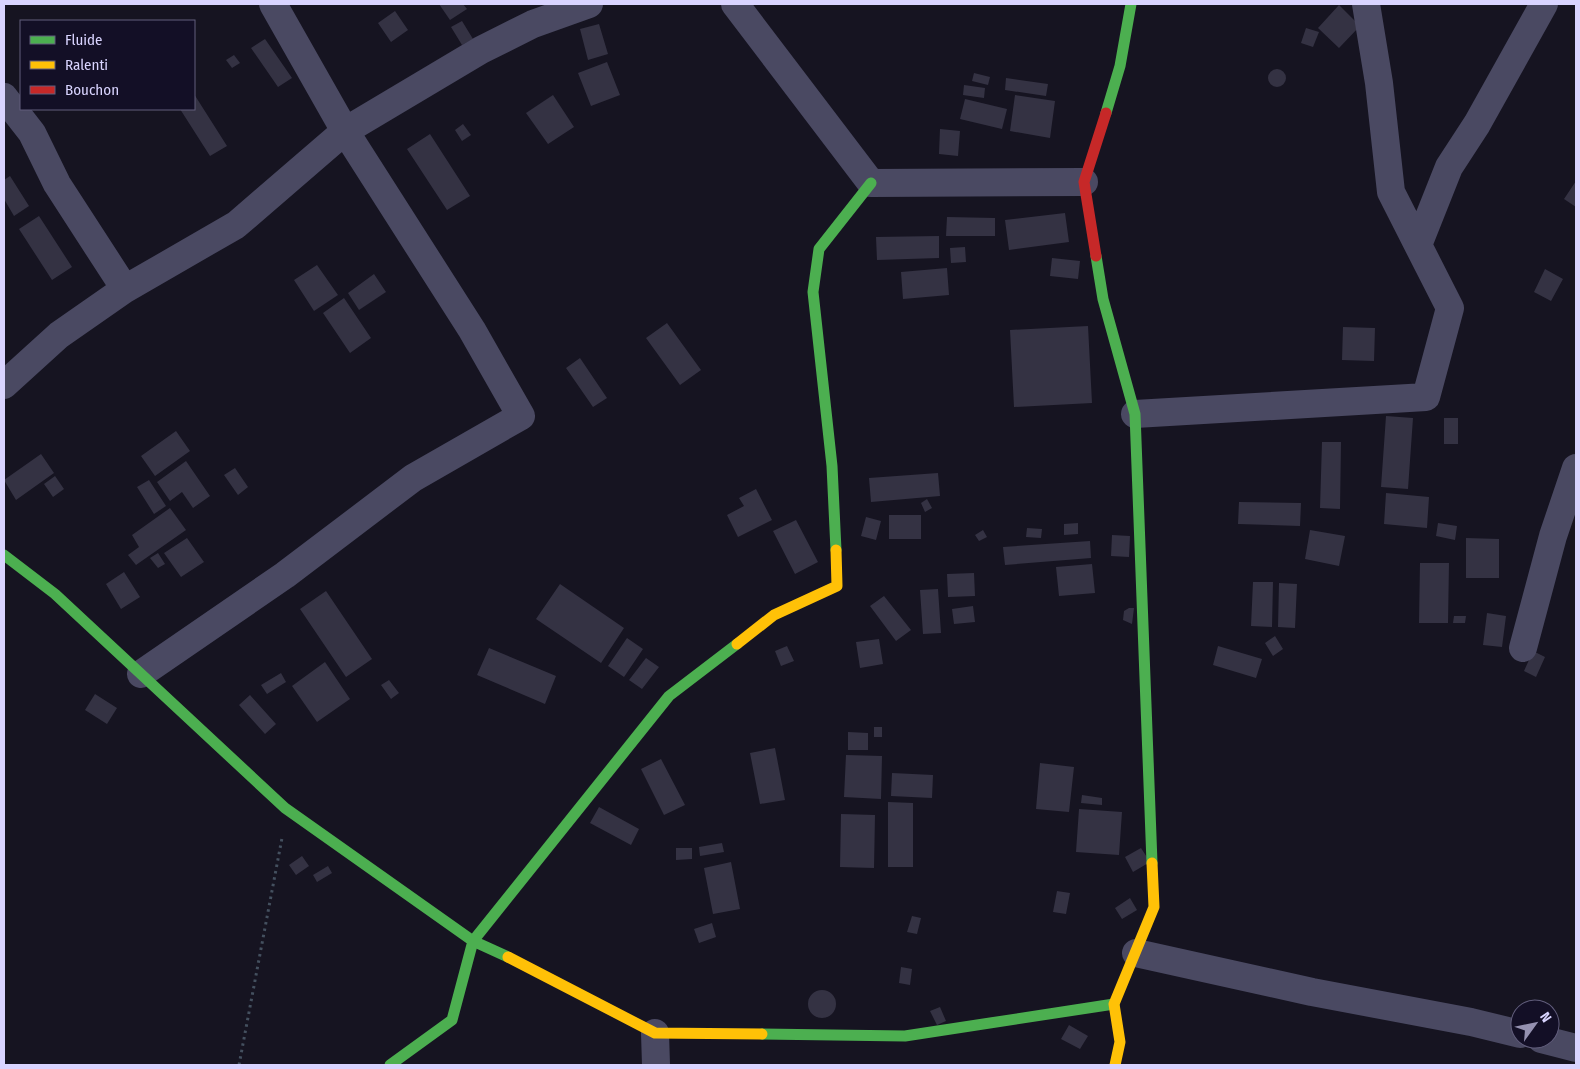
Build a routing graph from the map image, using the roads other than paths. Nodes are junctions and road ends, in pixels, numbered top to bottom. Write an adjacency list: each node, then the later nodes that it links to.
1 (273, 4): 8 (street)
2 (589, 4): 8 (street)
3 (735, 4): 10 (street)
4 (1131, 4): 9 (street)
5 (1366, 4): 11 (street)
6 (1544, 4): 11 (street)
7 (4, 97): 12 (street)
8 (345, 131): 12 (street); 18 (street)
9 (1084, 182): 10 (street); 14 (street)
10 (871, 184): 19 (street)
11 (1418, 244): 14 (street)
12 (125, 289): 13 (street)
13 (4, 385)
14 (1135, 414): 20 (street)
15 (1576, 468): 17 (street)
16 (4, 555): 18 (street)
17 (1523, 648)
18 (141, 674): 19 (street)
19 (473, 941): 23 (street); 26 (street)
20 (1136, 953): 21 (street); 22 (street)
21 (1114, 1004): 23 (street); 28 (street)
22 (1510, 1032)
23 (655, 1033): 27 (street)
24 (1560, 1044): 25 (street)
25 (1576, 1048)
26 (390, 1065)
27 (656, 1065)
28 (1115, 1065)

